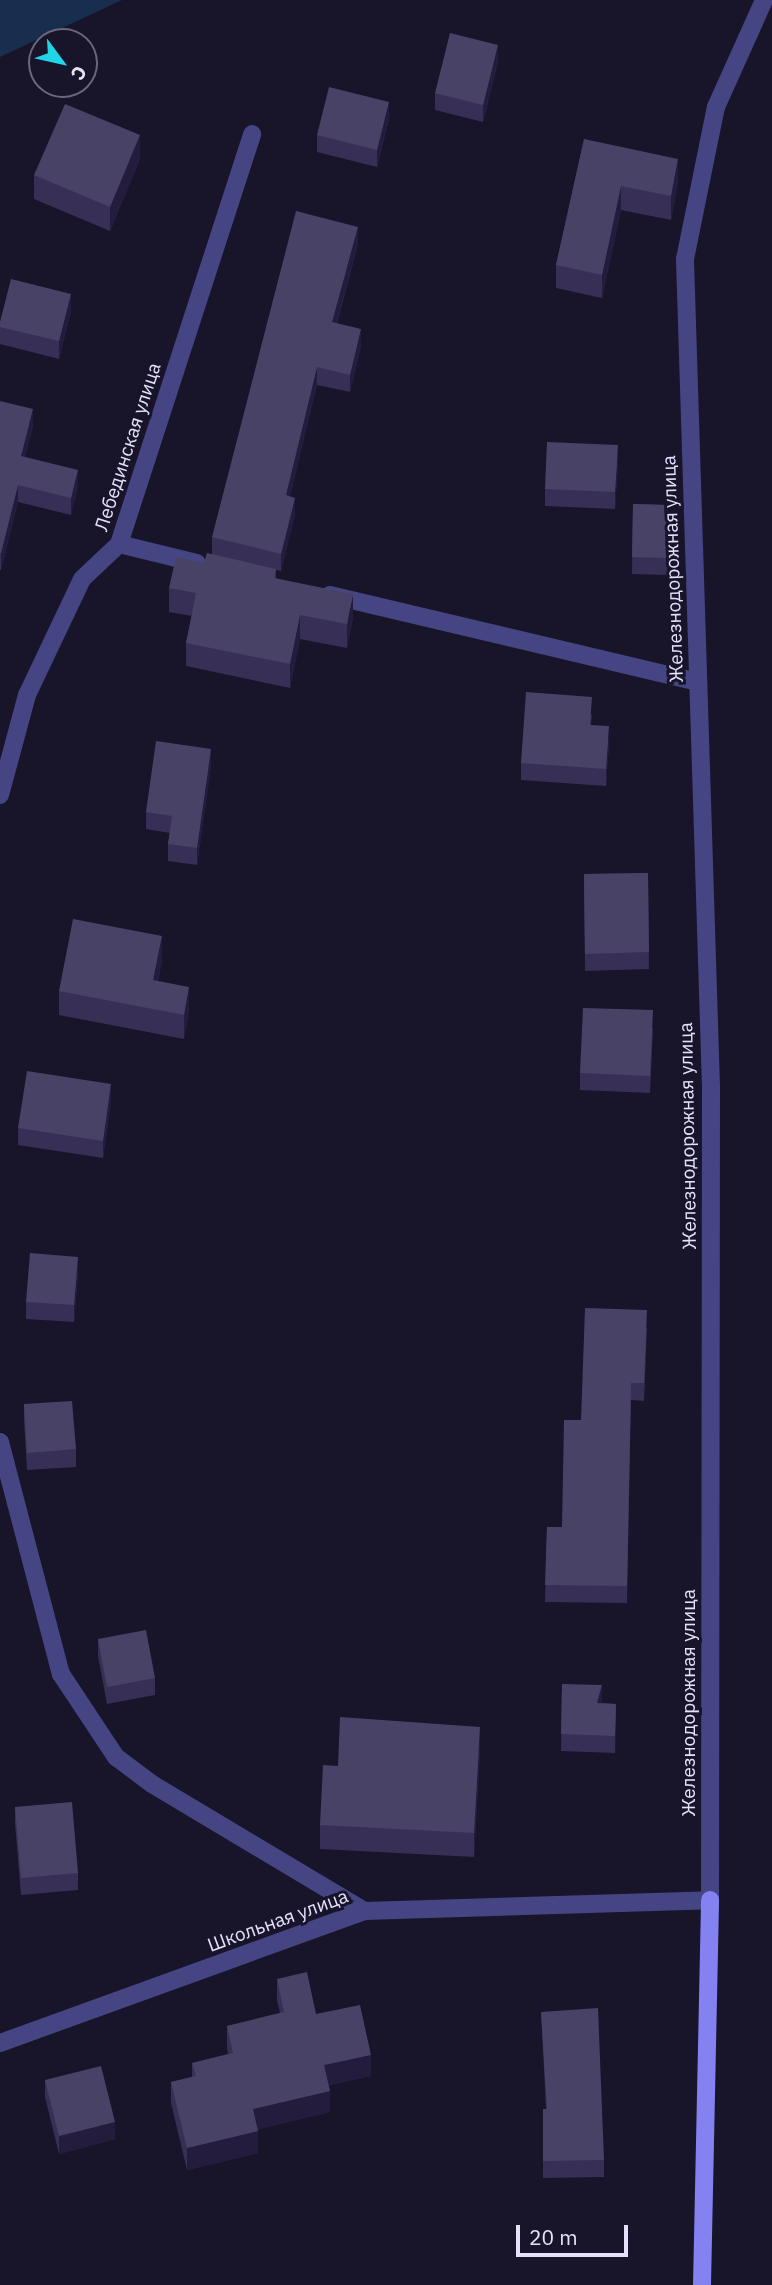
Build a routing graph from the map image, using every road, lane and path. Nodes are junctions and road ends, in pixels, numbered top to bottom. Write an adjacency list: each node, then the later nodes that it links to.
1 (764, 0): 6 (street, Железнодорожная улица)
2 (252, 134): 3 (street, Лебединская улица)
3 (119, 544): 4 (street); 7 (street, Лебединская улица)
4 (211, 566)
5 (317, 592): 6 (street)
6 (698, 682): 9 (street, Железнодорожная улица)
7 (0, 796)
8 (0, 1442): 10 (street)
9 (710, 1900): 10 (street, Школьная улица); 12 (street, Железнодорожная улица)
10 (364, 1911): 11 (street, Школьная улица)
11 (0, 2043)
12 (702, 2285)

